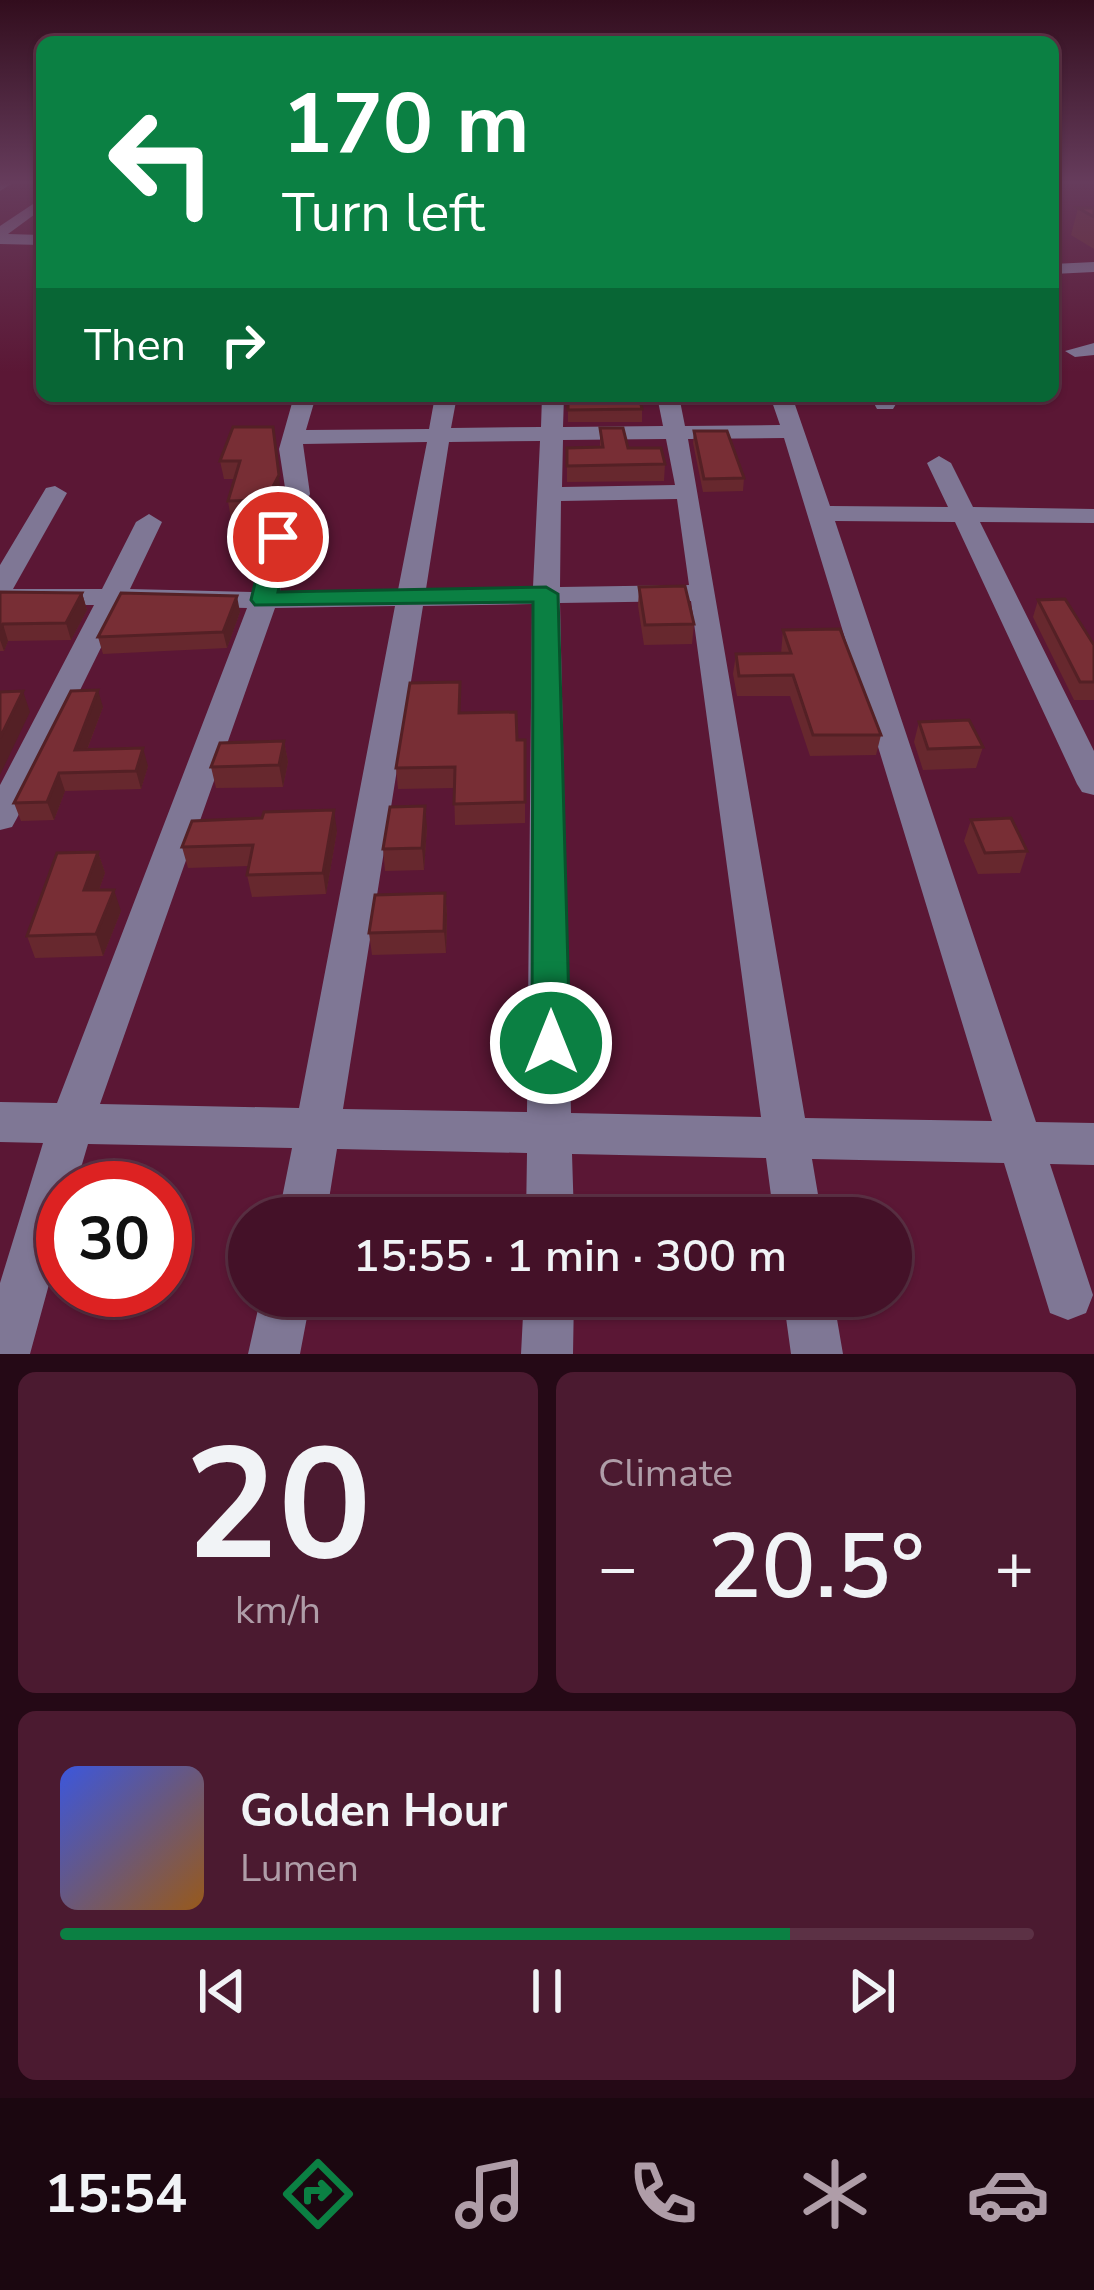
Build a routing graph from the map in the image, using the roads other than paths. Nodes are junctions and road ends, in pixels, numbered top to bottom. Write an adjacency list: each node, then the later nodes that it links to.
1 (1094, 267): 2 (street)
2 (1059, 269)
3 (303, 402): 12 (street)
4 (445, 402): 9 (street)
5 (553, 402): 11 (street)
6 (670, 402): 10 (street)
7 (783, 402): 8 (street)
8 (795, 431): 10 (street); 17 (street)
9 (442, 434): 11 (street); 12 (street); 24 (street)
10 (679, 434): 11 (street); 14 (street)
11 (551, 435): 16 (street)
12 (293, 437): 26 (street)
13 (939, 463): 18 (street)
14 (688, 491): 16 (street); 22 (street)
15 (55, 493): 21 (street)
16 (549, 494): 23 (street)
17 (822, 513): 18 (street); 34 (street)
18 (963, 514): 19 (street); 27 (street)
19 (1094, 516)
20 (149, 522): 25 (street)
21 (0, 592): 25 (street)
22 (702, 593): 23 (street); 33 (street)
23 (546, 594): 24 (street); 32 (street)
24 (410, 596): 26 (street); 31 (street)
25 (112, 597): 26 (street); 28 (street)
26 (264, 600): 30 (street)
27 (1094, 784)
28 (0, 818)
29 (0, 1122): 30 (street)
30 (71, 1124): 31 (street); 43 (street)
31 (320, 1128): 32 (street); 36 (street)
32 (552, 1133): 33 (street); 37 (street)
33 (787, 1138): 34 (street); 38 (street)
34 (1021, 1142): 35 (street); 39 (street)
35 (1094, 1144)
36 (306, 1197)
37 (550, 1197)
38 (795, 1197)
39 (1068, 1295)
40 (282, 1317): 44 (street)
41 (549, 1317): 45 (street)
42 (811, 1317): 46 (street)
43 (4, 1354)
44 (274, 1354)
45 (548, 1354)
46 (817, 1354)

